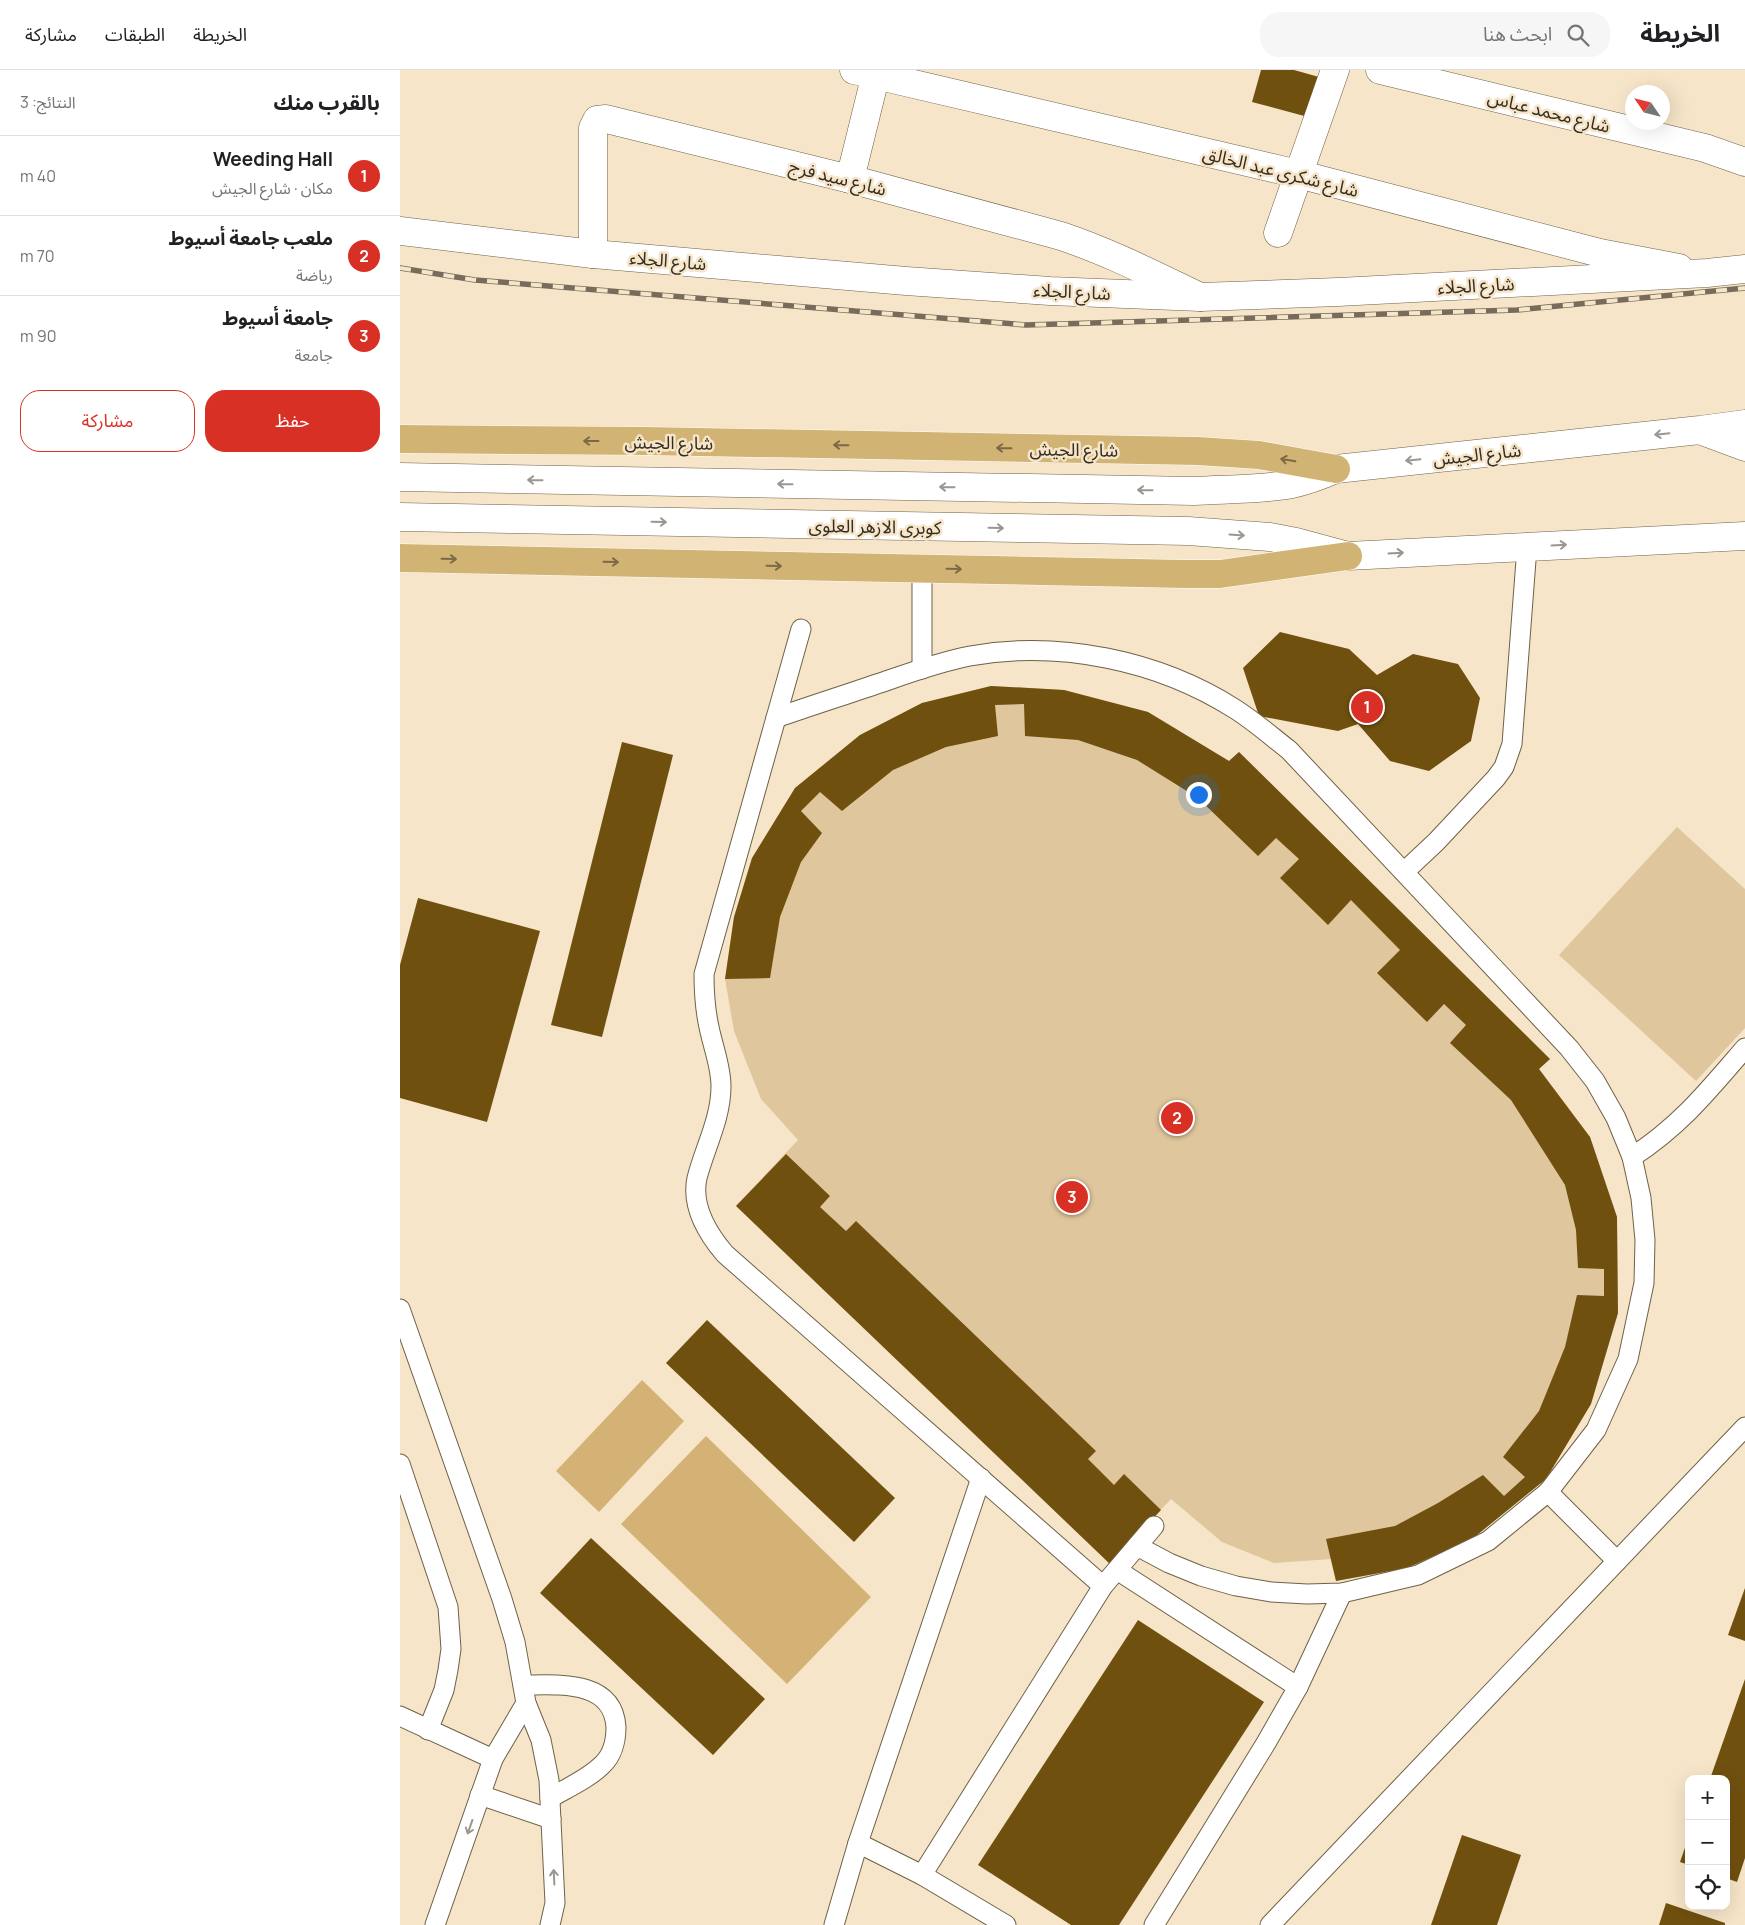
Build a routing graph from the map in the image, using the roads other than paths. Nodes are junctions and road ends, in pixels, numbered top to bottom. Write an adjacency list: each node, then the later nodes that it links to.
1 (1335, 70): 5 (street)
2 (1380, 70): 4 (street, شارع محمد عباس)
3 (869, 72): 5 (street, شارع شكرى عبد الخالق); 6 (street)
4 (1745, 162)
5 (1298, 174): 8 (street); 11 (street, شارع شكرى عبد الخالق)
6 (850, 179): 9 (street, شارع سيد فرج); 12 (street, شارع سيد فرج)
7 (400, 231): 9 (street, شارع الجلاء)
8 (1278, 233)
9 (593, 254): 12 (street, شارع الجلاء)
10 (1745, 269): 11 (street, شارع الجلاء)
11 (1707, 273): 12 (street, شارع الجلاء)
12 (1200, 297)
13 (1745, 424): 14 (street, شارع الجيش)
14 (1700, 430): 16 (street); 17 (street, شارع الجيش, one-way to 17)
15 (400, 439): 17 (main road, شارع الجيش, one-way to 15)
16 (1745, 447)
17 (1336, 468): 18 (street, one-way to 18)
18 (400, 477)
19 (400, 517): 24 (street, كوبرى الازهر العلوى, one-way to 24)
20 (1745, 524): 22 (street)
21 (1745, 536): 22 (street)
22 (1717, 537): 23 (street, one-way to 22)
23 (1527, 547): 24 (street, one-way to 23); 30 (lane)
24 (1348, 556): 26 (main road, one-way to 24)
25 (400, 558): 26 (main road, one-way to 26)
26 (922, 569): 28 (lane)
27 (801, 629): 29 (lane)
28 (922, 668): 29 (lane); 30 (lane)
29 (776, 718): 36 (lane)
30 (1404, 872): 32 (lane)
31 (1745, 1048): 32 (lane)
32 (1632, 1157): 37 (lane)
33 (400, 1309): 46 (lane)
34 (1745, 1427): 41 (lane)
35 (400, 1464): 38 (lane)
36 (980, 1478): 43 (lane); 53 (lane)
37 (1548, 1492): 41 (lane); 44 (lane)
38 (408, 1506): 48 (lane)
39 (1154, 1526): 40 (lane)
40 (1137, 1546): 42 (lane); 44 (lane)
41 (1617, 1561): 62 (lane)
42 (1117, 1570): 43 (lane); 45 (lane)
43 (1103, 1586): 54 (lane)
44 (1342, 1593): 45 (lane)
45 (1298, 1687): 61 (lane)
46 (524, 1694): 49 (lane); 51 (lane); 51 (lane)
47 (400, 1716): 48 (lane)
48 (428, 1730): 49 (lane)
49 (493, 1759): 50 (lane)
50 (480, 1795): 52 (lane); 56 (lane, one-way to 56)
51 (550, 1798): 52 (lane)
52 (551, 1819): 55 (lane, one-way to 52)
53 (858, 1843): 54 (lane); 59 (lane)
54 (922, 1875): 60 (lane)
55 (555, 1903): 57 (lane); 58 (lane)
56 (435, 1925)
57 (550, 1925)
58 (564, 1925)
59 (834, 1925)
60 (1006, 1925)
61 (1154, 1925)
62 (1270, 1925)

